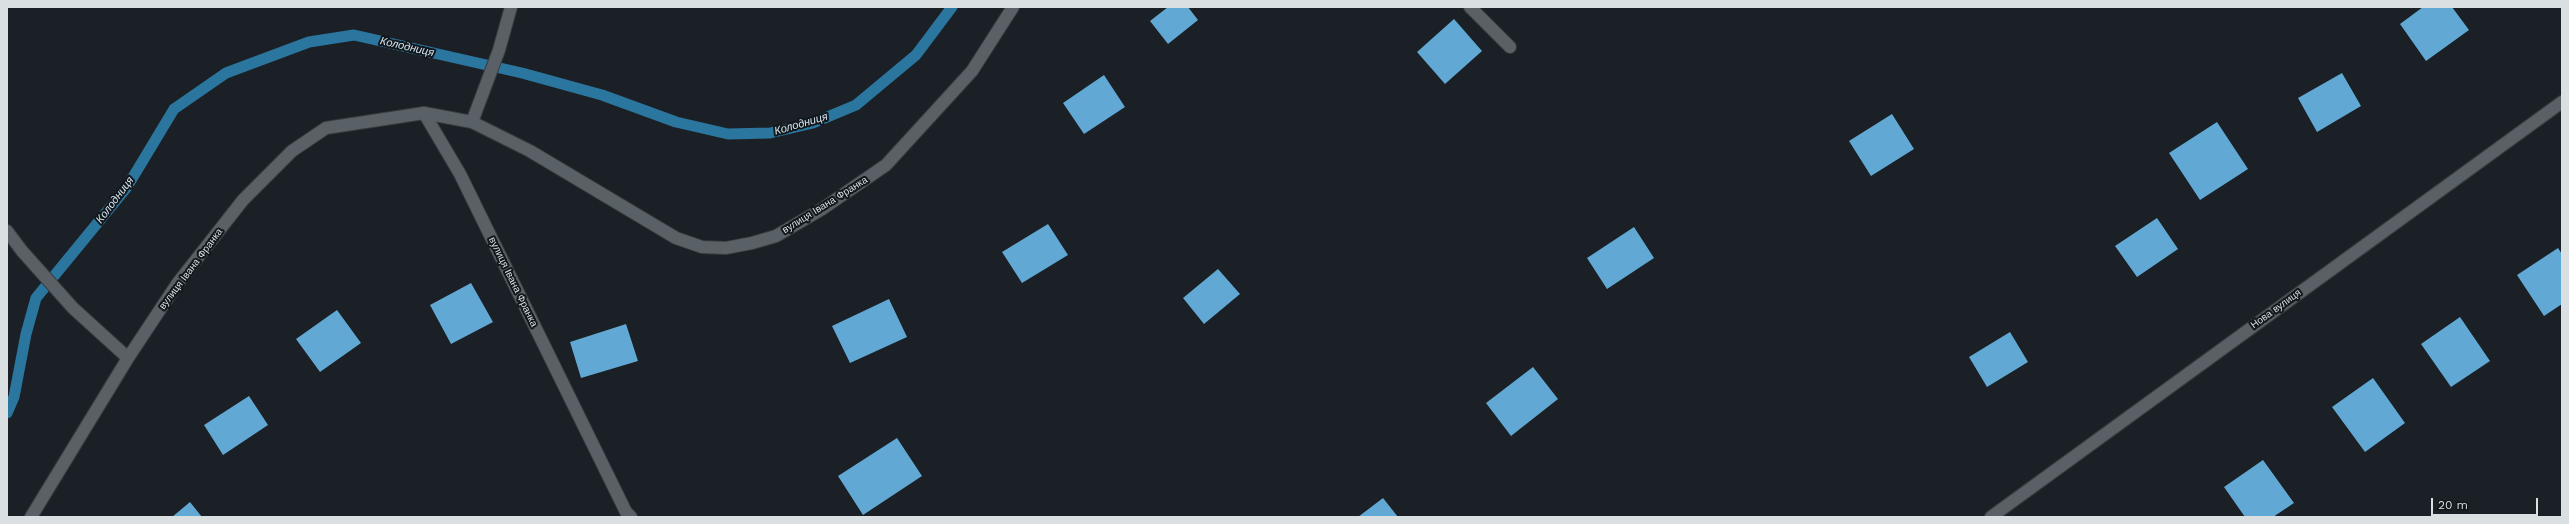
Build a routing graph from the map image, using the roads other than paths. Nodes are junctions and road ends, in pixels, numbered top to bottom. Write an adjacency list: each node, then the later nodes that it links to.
1 (511, 7): 7 (street)
2 (1013, 7): 7 (street, вулиця Івана Франка)
3 (1470, 7): 4 (street)
4 (1510, 47)
5 (2562, 102): 12 (street, Нова вулиця)
6 (424, 113): 7 (street, вулиця Івана Франка); 9 (street, вулиця Івана Франка); 11 (street, вулиця Івана Франка)
7 (472, 122)
8 (7, 231): 9 (street)
9 (128, 358): 10 (street, вулиця Івана Франка)
10 (31, 517)
11 (632, 517)
12 (1991, 517)

